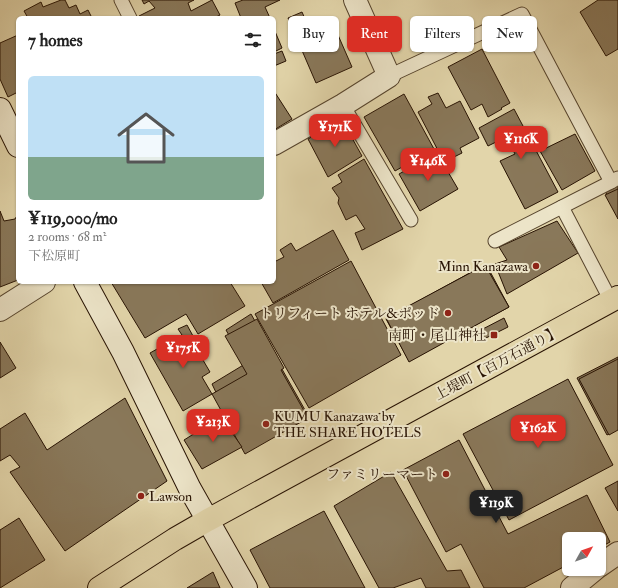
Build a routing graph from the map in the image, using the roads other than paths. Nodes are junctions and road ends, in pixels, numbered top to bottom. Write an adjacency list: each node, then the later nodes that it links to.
1 (121, 0): 3 (lane)
2 (355, 0): 4 (street)
3 (129, 16)
4 (389, 76): 5 (street); 9 (lane)
5 (343, 105): 8 (street); 11 (lane)
6 (0, 110): 7 (street)
7 (16, 142)
8 (276, 143)
9 (614, 180): 10 (lane)
10 (562, 207): 12 (lane); 15 (lane)
11 (411, 220)
12 (495, 241)
13 (41, 284): 16 (street)
14 (86, 284): 17 (street)
15 (615, 299): 17 (highway, 上堤町【百万石通り】)
16 (0, 310)
17 (208, 520): 21 (highway, 上堤町【百万石通り】); 22 (street)
18 (618, 553): 19 (street)
19 (606, 561)
20 (587, 576): 23 (street)
21 (99, 588)
22 (246, 588)
23 (572, 588)

